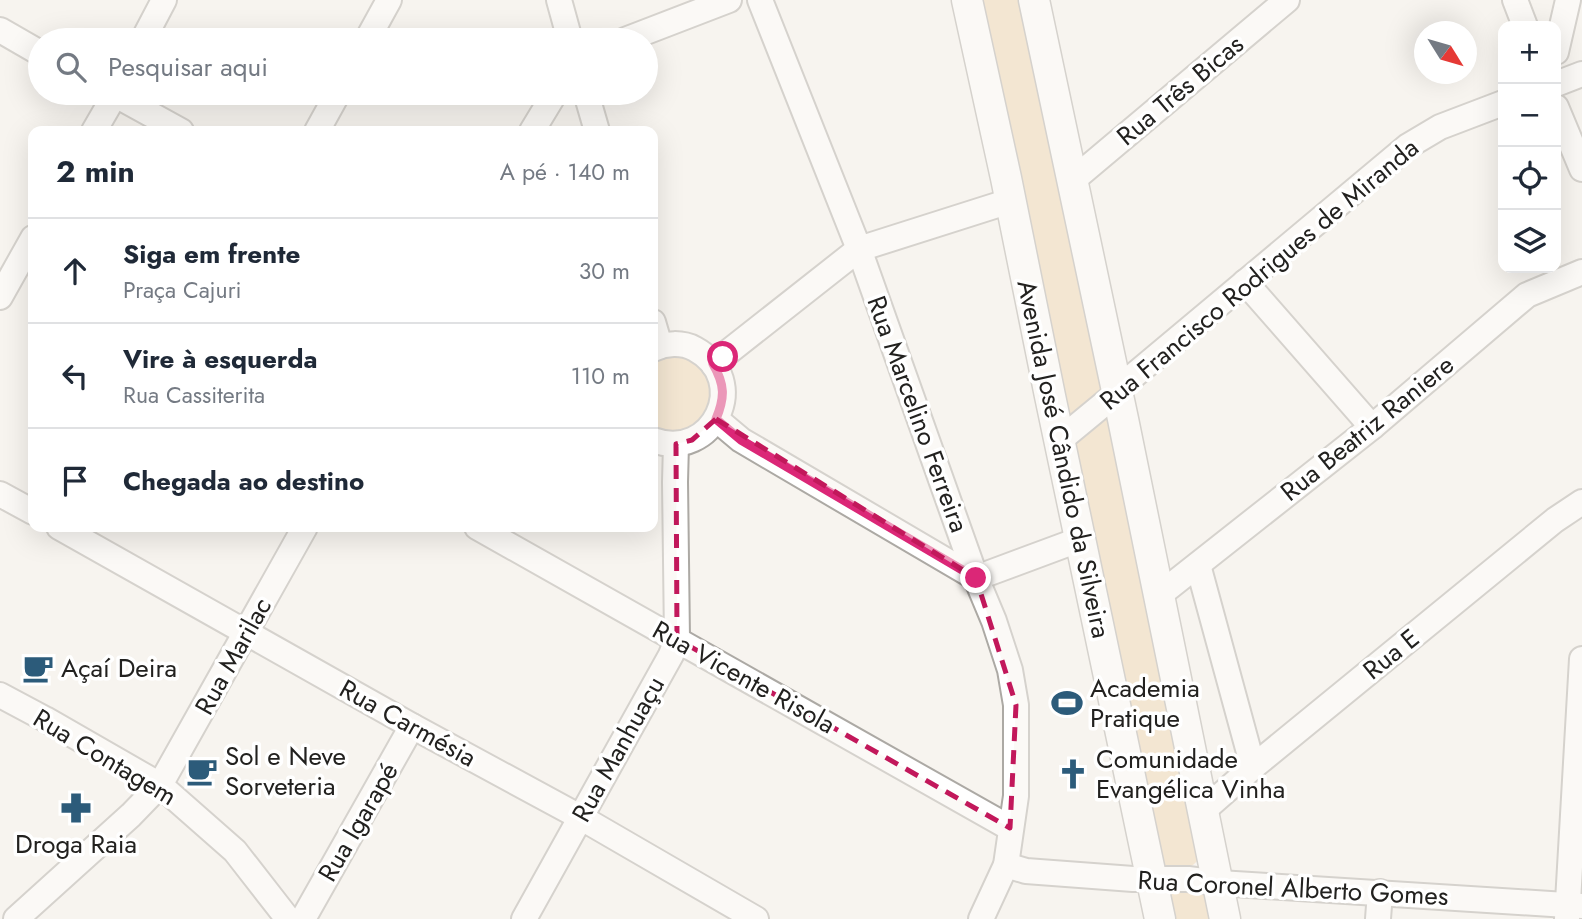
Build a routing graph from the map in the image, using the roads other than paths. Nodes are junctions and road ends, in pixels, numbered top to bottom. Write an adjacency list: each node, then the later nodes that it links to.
1 (164, 0): 12 (street)
2 (388, 0): 13 (street)
3 (559, 0): 14 (street)
4 (729, 0): 15 (street)
5 (760, 0): 37 (street, Rua Marcelino Ferreira)
6 (967, 0): 35 (main road, Avenida José Cândido da Silveira)
7 (1034, 0): 34 (main road)
8 (1287, 0): 34 (street, Rua Três Bicas)
9 (1516, 0): 11 (street)
10 (1567, 0): 16 (street)
11 (1523, 21)
12 (149, 28)
13 (373, 28)
14 (567, 28)
15 (656, 28)
16 (1561, 28)
17 (0, 30): 18 (street)
18 (28, 46)
19 (1582, 74): 20 (street)
20 (1558, 84)
21 (108, 105): 28 (street)
22 (135, 105): 29 (street)
23 (331, 105): 30 (street)
24 (548, 105): 31 (street)
25 (589, 105): 32 (street)
26 (1498, 105): 40 (street, Rua Francisco Rodrigues de Miranda)
27 (1561, 119): 33 (street)
28 (97, 126)
29 (172, 126)
30 (320, 126)
31 (535, 126)
32 (596, 126)
33 (1582, 169)
34 (1073, 180): 44 (main road)
35 (1010, 201): 37 (street); 47 (main road, Avenida José Cândido da Silveira)
36 (28, 247): 38 (street)
37 (859, 249): 43 (street); 57 (street, Rua Marcelino Ferreira)
38 (17, 266): 41 (street)
39 (1582, 272): 46 (street, Rua Beatriz Raniere)
40 (1245, 282): 44 (street, Rua Francisco Rodrigues de Miranda); 46 (street)
41 (0, 297)
42 (658, 347): 43 (street)
43 (713, 364): 45 (street)
44 (1117, 393): 47 (street, Rua Francisco Rodrigues de Miranda); 58 (main road)
45 (716, 419): 48 (street); 57 (street)
46 (1371, 427): 56 (street, Rua Beatriz Raniere)
47 (1060, 440): 55 (main road, Avenida José Cândido da Silveira)
48 (665, 442): 60 (street, Rua Manhuaçu)
49 (0, 494): 51 (street)
50 (1582, 502): 64 (street, Rua E)
51 (28, 509)
52 (68, 532): 59 (street, Rua Carmésia)
53 (302, 532): 59 (street, Rua Marilac)
54 (486, 532): 60 (street, Rua Vicente Risola)
55 (1081, 539): 57 (street); 70 (main road, Avenida José Cândido da Silveira)
56 (1198, 565): 58 (street, Rua Beatriz Raniere); 64 (street)
57 (976, 578): 68 (street, Rua Marcelino Ferreira)
58 (1158, 596): 66 (main road)
59 (246, 632): 63 (street, Rua Carmésia); 65 (street, Rua Marilac)
60 (677, 639): 67 (street, Rua Manhuaçu); 68 (street, Rua Vicente Risola)
61 (1582, 660): 73 (street)
62 (0, 695): 65 (street, Rua Contagem)
63 (412, 726): 67 (street, Rua Carmésia); 77 (street, Rua Igarapé)
64 (1253, 766): 66 (street, Rua E)
65 (160, 785): 75 (street, Rua Marilac); 76 (street, Rua Contagem)
66 (1203, 810): 71 (main road)
67 (580, 817): 78 (street, Rua Manhuaçu); 79 (street, Rua Carmésia)
68 (1010, 828): 69 (street, Rua Marcelino Ferreira)
69 (1006, 865): 70 (street, Rua Coronel Alberto Gomes); 80 (street, Rua Marcelino Ferreira)
70 (1152, 879): 71 (street, Rua Coronel Alberto Gomes); 81 (main road, Avenida José Cândido da Silveira)
71 (1219, 883): 72 (street, Rua Coronel Alberto Gomes); 82 (main road)
72 (1380, 892): 73 (street, Rua Coronel Alberto Gomes); 83 (street)
73 (1572, 910)
74 (0, 913): 75 (street)
75 (13, 919)
76 (288, 919)
77 (303, 919)
78 (524, 919)
79 (756, 919)
80 (981, 919)
81 (1160, 919)
82 (1225, 919)
83 (1378, 919)

